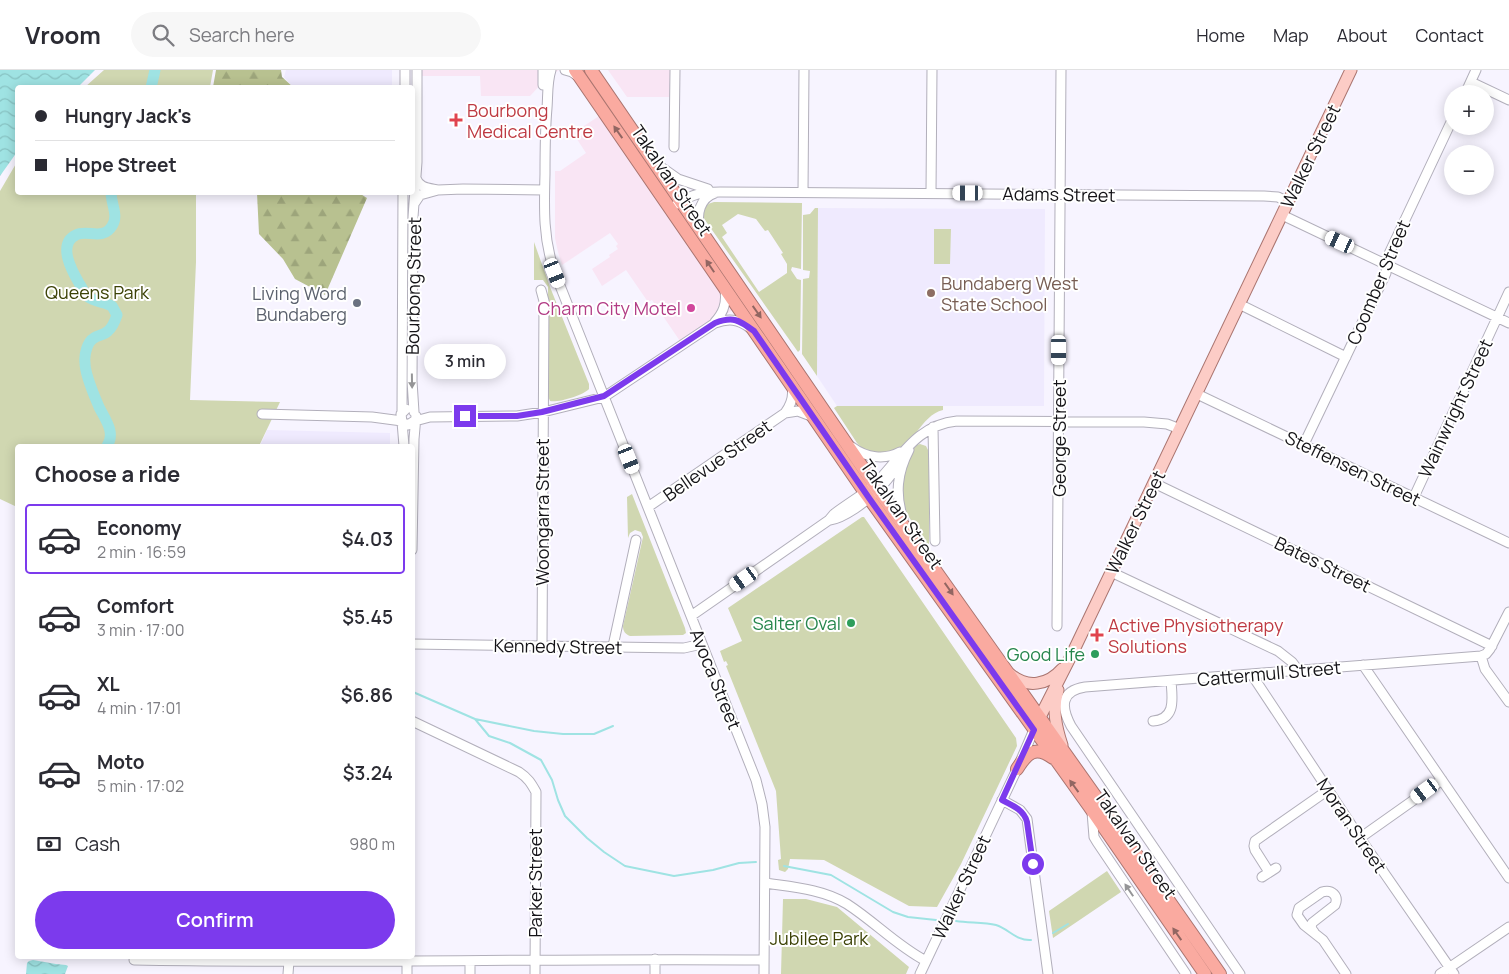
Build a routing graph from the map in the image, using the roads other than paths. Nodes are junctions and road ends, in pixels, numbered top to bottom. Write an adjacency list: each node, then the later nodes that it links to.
1 (405, 70): 15 (street)
2 (418, 70): 23 (street, Bourbong Street)
3 (543, 70): 19 (street)
4 (550, 70): 16 (street)
5 (560, 70): 16 (street)
6 (565, 70): 13 (street)
7 (675, 70): 21 (street)
8 (804, 70): 27 (street)
9 (932, 70): 28 (street)
10 (1061, 70): 29 (street, George Street)
11 (1351, 70): 32 (main road, Walker Street)
12 (1476, 70): 14 (street)
13 (582, 73): 22 (highway, Takalvan Street); 33 (highway, Takalvan Street, one-way to 13)
14 (1471, 82): 17 (street); 18 (street)
15 (405, 85)
16 (548, 85): 19 (street)
17 (1470, 85)
18 (1509, 100)
19 (545, 127): 25 (street)
20 (1445, 135): 38 (street, Coomber Street)
21 (674, 146)
22 (653, 162): 26 (street); 33 (highway, Takalvan Street)
23 (415, 172): 24 (street)
24 (438, 190): 25 (street); 34 (street)
25 (544, 190): 50 (street)
26 (720, 192): 27 (street, Adams Street); 33 (street, Adams Street); 37 (street)
27 (803, 192): 28 (street, Adams Street)
28 (932, 192): 29 (street, Adams Street)
29 (1060, 194): 32 (street, Adams Street); 57 (street, George Street)
30 (403, 195): 35 (street, Bourbong Street)
31 (414, 195): 34 (street, Bourbong Street)
32 (1288, 202): 36 (main road, Walker Street)
33 (676, 205): 37 (highway, Takalvan Street); 39 (highway, Takalvan Street, one-way to 33)
34 (414, 207): 35 (street); 54 (street, Bourbong Street, one-way to 54)
35 (403, 209): 55 (street, Bourbong Street)
36 (1282, 215): 38 (street); 42 (main road, Walker Street)
37 (702, 233): 60 (highway, Takalvan Street, one-way to 60)
38 (1386, 264): 43 (street); 47 (street, Coomber Street)
39 (725, 288): 44 (street); 46 (highway, Takalvan Street)
40 (541, 290): 51 (street, Woongarra Street)
41 (1509, 292): 43 (street, Wainwright Street)
42 (1240, 304): 47 (street); 49 (main road, Walker Street)
43 (1497, 317): 45 (street); 67 (street, Wainwright Street)
44 (715, 323): 46 (street); 50 (street)
45 (1509, 323)
46 (754, 331): 48 (highway, Takalvan Street)
47 (1346, 357): 63 (street, Coomber Street)
48 (791, 385): 52 (street, Bellevue Street); 56 (highway, Takalvan Street)
49 (1197, 394): 59 (main road, Walker Street); 63 (street, Steffensen Street)
50 (604, 396): 51 (street); 68 (street, Avoca Street)
51 (542, 412): 54 (street); 79 (street, Woongarra Street)
52 (785, 413): 56 (street, Bellevue Street); 68 (street, Bellevue Street)
53 (262, 414): 55 (street)
54 (414, 416): 55 (street); 55 (street); 62 (street, Bourbong Street)
55 (402, 417): 61 (street, Bourbong Street)
56 (813, 417): 66 (highway, Takalvan Street)
57 (1059, 422): 58 (street); 59 (street); 76 (street, George Street)
58 (933, 427): 64 (street); 71 (street)
59 (1180, 428): 65 (main road, Walker Street)
60 (844, 440): 64 (street); 66 (highway, Takalvan Street)
61 (404, 444)
62 (414, 444)
63 (1304, 444): 67 (street, Steffensen Street)
64 (908, 449): 66 (street); 69 (street)
65 (1154, 483): 73 (main road, Walker Street); 81 (street, Bates Street)
66 (872, 491): 69 (highway, Takalvan Street); 75 (street); 95 (highway, Takalvan Street)
67 (1414, 497): 72 (street, Steffensen Street)
68 (648, 507): 75 (street, Avoca Street)
69 (906, 529): 86 (highway, Takalvan Street, one-way to 86)
70 (636, 540): 80 (street)
71 (935, 541)
72 (1509, 543)
73 (1111, 572): 82 (main road, Walker Street); 85 (street)
74 (1509, 612): 81 (street)
75 (692, 616): 78 (street, Avoca Street)
76 (1057, 626)
77 (415, 644): 79 (street, Kennedy Street)
78 (702, 644): 80 (street, Kennedy Street); 105 (street, Avoca Street)
79 (542, 646): 80 (street, Kennedy Street)
80 (613, 646)
81 (1492, 646): 83 (street)
82 (1073, 652): 86 (main road); 87 (main road, Walker Street)
83 (1481, 656): 84 (street, Cattermull Street); 90 (street)
84 (1362, 666): 85 (street, Cattermull Street); 98 (street)
85 (1298, 670): 88 (street, Cattermull Street)
86 (1007, 671): 92 (highway, Takalvan Street)
87 (1063, 672): 92 (main road, Walker Street); 96 (main road)
88 (1252, 675): 89 (street, Cattermull Street); 99 (street, Moran Street)
89 (1171, 681): 91 (street, Cattermull Street); 93 (street)
90 (1509, 702)
91 (1064, 703): 127 (street, Takalvan Street)
92 (1040, 717): 95 (street, Walker Street); 96 (highway, Takalvan Street)
93 (1153, 721)
94 (415, 722): 114 (street, Parker Street)
95 (1034, 730): 96 (highway, Takalvan Street); 97 (street, Walker Street)
96 (1059, 755): 97 (highway); 101 (highway, Takalvan Street, one-way to 96); 118 (highway, Takalvan Street)
97 (1017, 769): 100 (street, Walker Street)
98 (1442, 780): 102 (street); 104 (street)
99 (1328, 790): 102 (street, Moran Street); 103 (street)
100 (1002, 800): 115 (street, Walker Street); 125 (street)
101 (1092, 811): 118 (highway, Takalvan Street, one-way to 101); 126 (street, Takalvan Street, one-way to 101)
102 (1360, 838): 116 (street, Moran Street)
103 (1269, 872)
104 (1509, 878)
105 (765, 883): 111 (street, Avoca Street); 115 (street)
106 (1509, 927): 116 (street)
107 (1314, 932): 107 (street); 128 (street)
108 (407, 959): 112 (street); 113 (street); 120 (street)
109 (656, 959): 111 (street); 114 (street); 123 (street)
110 (134, 960): 112 (street)
111 (764, 960): 124 (street, Avoca Street)
112 (288, 961): 119 (street)
113 (470, 961): 114 (street); 121 (street)
114 (534, 961): 122 (street, Parker Street)
115 (926, 961): 117 (street, Walker Street)
116 (1452, 971): 129 (street)
117 (922, 973)
118 (1214, 973): 127 (street)
119 (288, 974)
120 (407, 974)
121 (470, 974)
122 (534, 974)
123 (655, 974)
124 (764, 974)
125 (1048, 974)
126 (1186, 974)
127 (1240, 974)
128 (1346, 974)
129 (1440, 974)

